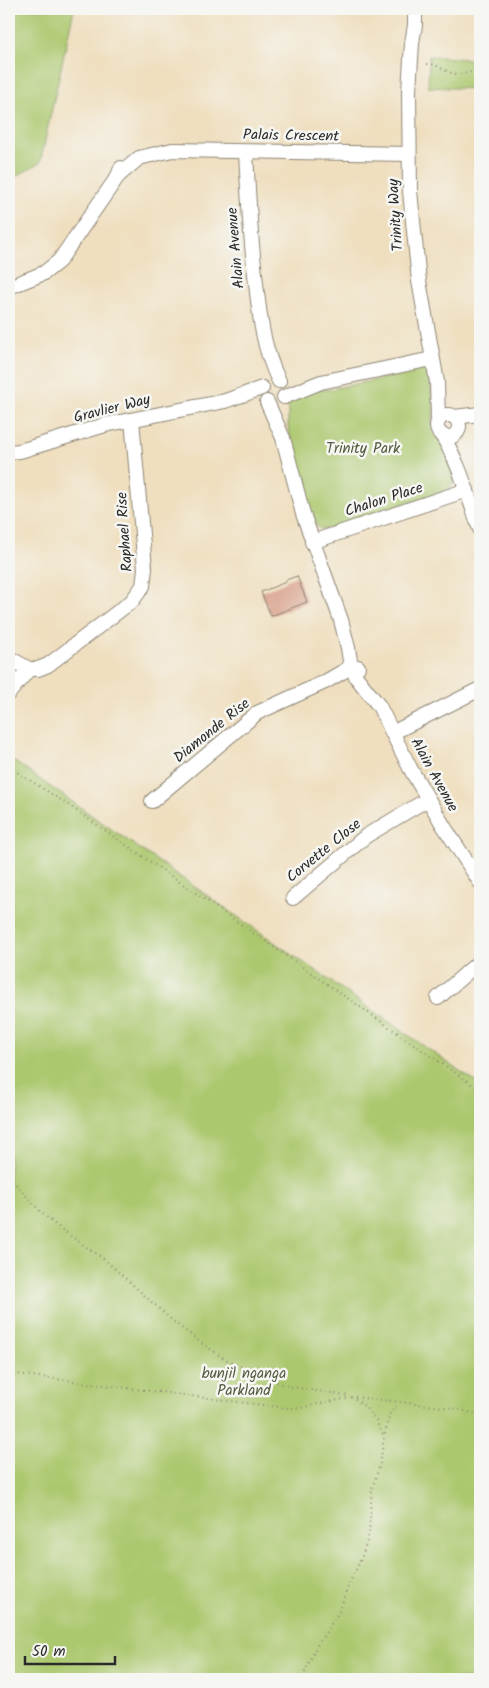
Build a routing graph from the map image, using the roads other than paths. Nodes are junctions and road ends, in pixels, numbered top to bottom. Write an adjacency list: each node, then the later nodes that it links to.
1 (405, 9): 3 (street, Trinity Way)
2 (414, 9): 3 (street, Trinity Way)
3 (412, 43): 5 (street, Trinity Way)
4 (246, 152): 5 (street, Palais Crescent); 6 (street, Palais Crescent); 7 (street, Alain Avenue)
5 (409, 154): 8 (street, Trinity Way)
6 (9, 287)
7 (264, 342): 10 (street, Alain Avenue); 11 (street, Alain Avenue)
8 (432, 359): 9 (street, Trinity Way); 10 (street)
9 (437, 382): 15 (street, Trinity Way); 16 (street, Trinity Way)
10 (282, 390): 11 (street); 11 (street); 17 (street, Alain Avenue)
11 (264, 394): 13 (street, Gravlier Way); 17 (street, Alain Avenue)
12 (480, 414): 15 (street)
13 (132, 420): 18 (street, Gravlier Way); 24 (street, Raphael Rise)
14 (480, 420): 15 (street)
15 (455, 424): 16 (street); 16 (street); 19 (street, Trinity Way)
16 (440, 428): 19 (street, Trinity Way)
17 (283, 438): 22 (street, Alain Avenue)
18 (9, 452)
19 (460, 469): 20 (street, Trinity Way)
20 (467, 490): 21 (street, Trinity Way); 22 (street, Chalon Place)
21 (480, 529)
22 (312, 542): 25 (street, Alain Avenue)
23 (9, 658): 24 (street)
24 (29, 669): 27 (street)
25 (355, 669): 28 (street, Alain Avenue); 30 (street, Diamonde Rise)
26 (480, 689): 28 (street)
27 (9, 693)
28 (392, 733): 29 (street, Alain Avenue)
29 (428, 799): 31 (street, Alain Avenue); 32 (street, Corvette Close)
30 (152, 801)
31 (480, 882)
32 (293, 898)
33 (480, 961): 34 (street)
34 (438, 998)

